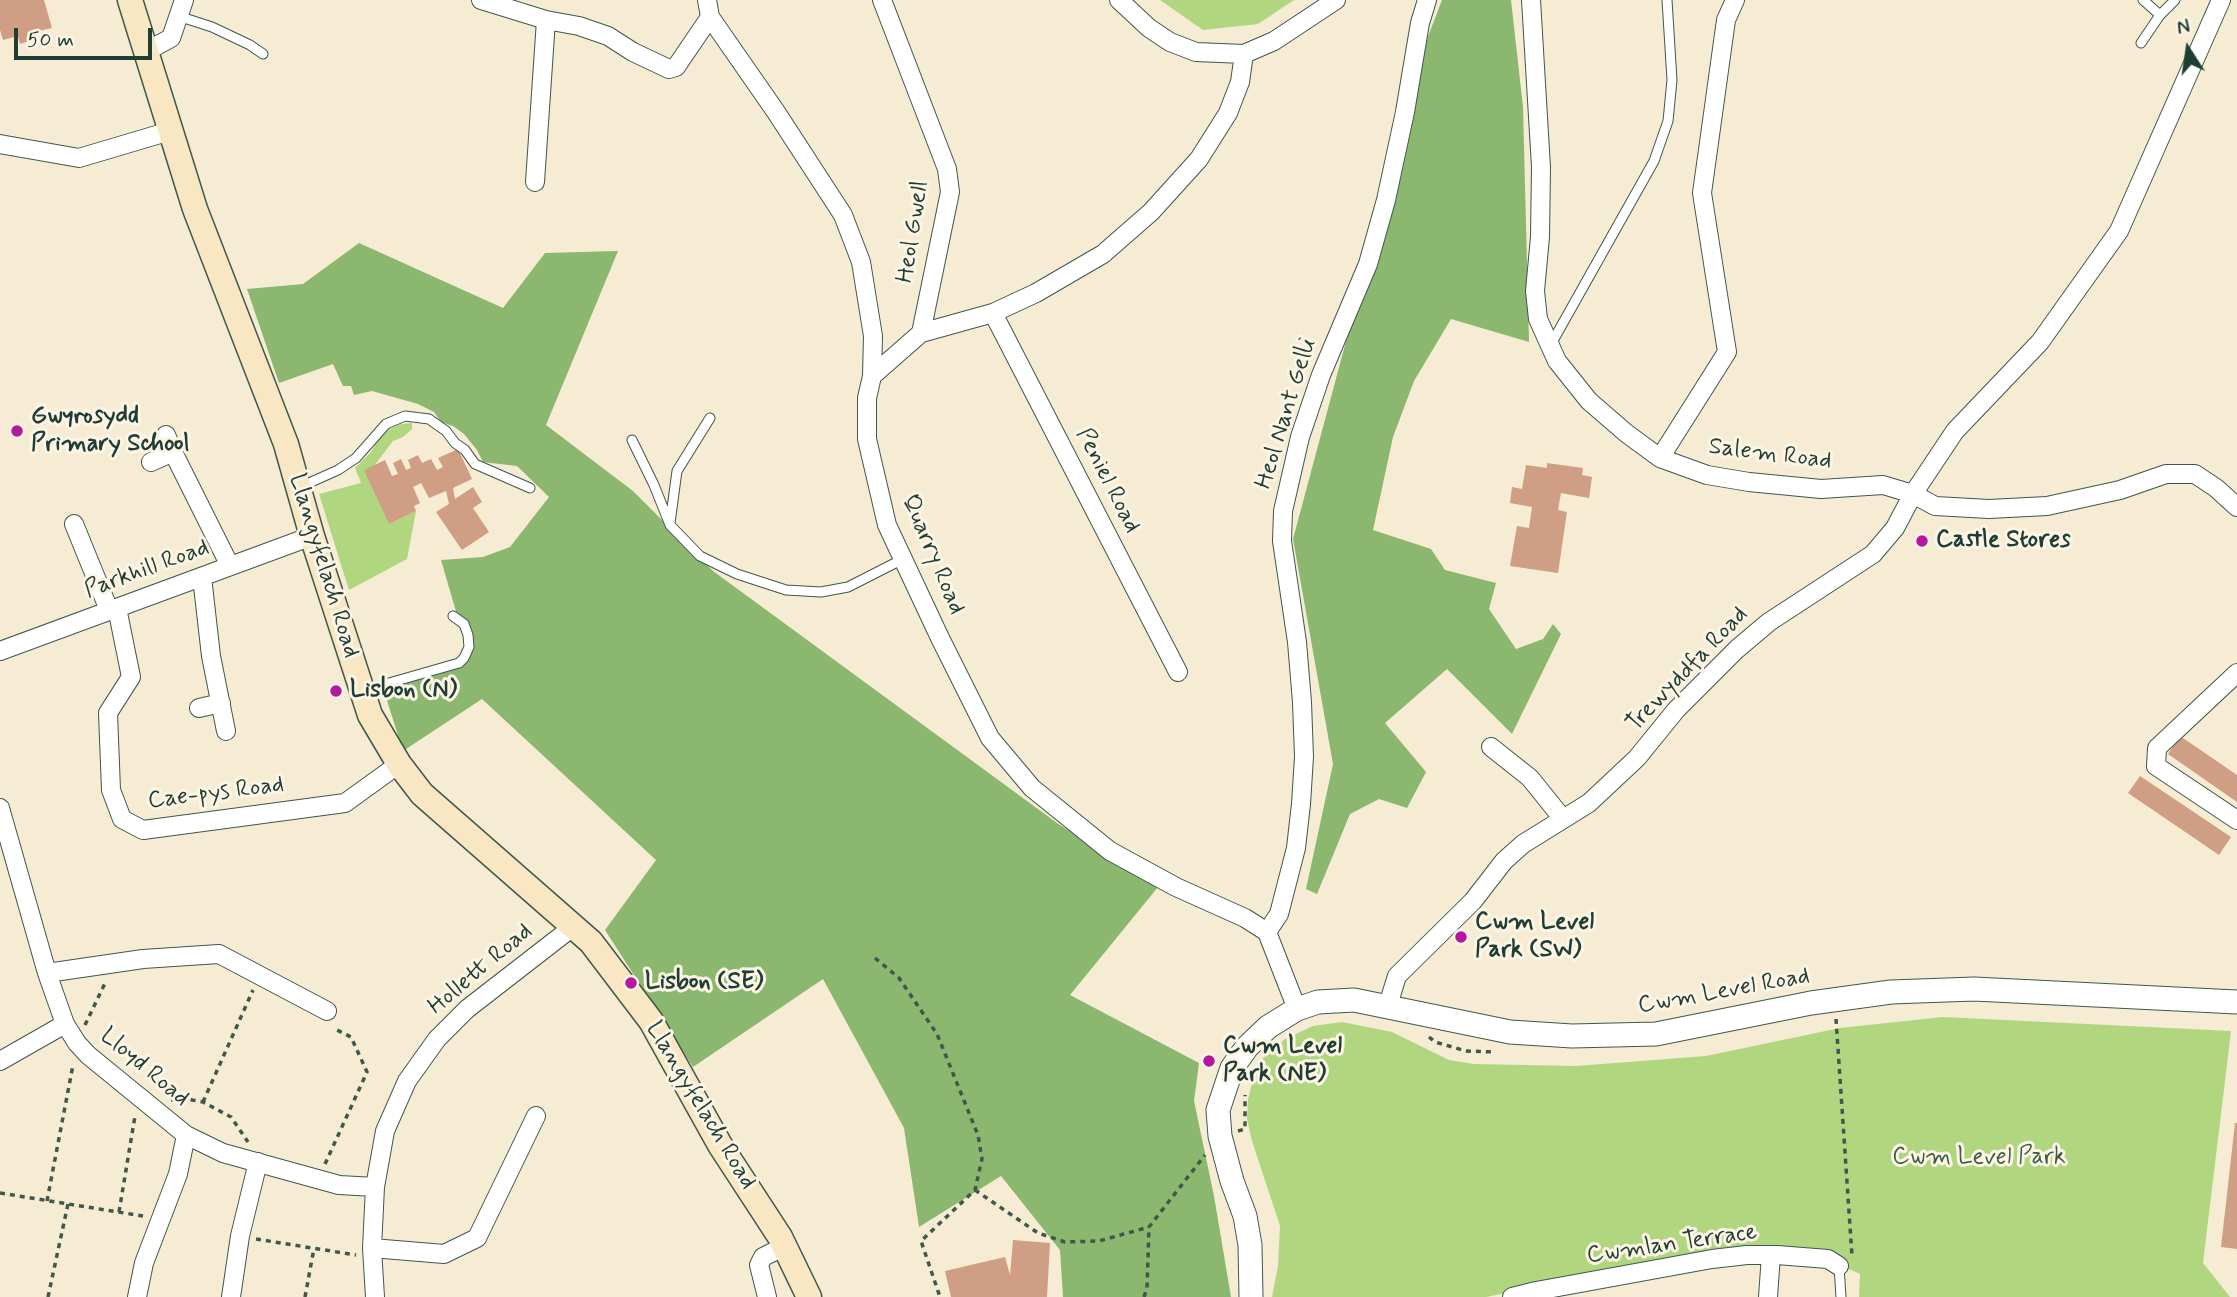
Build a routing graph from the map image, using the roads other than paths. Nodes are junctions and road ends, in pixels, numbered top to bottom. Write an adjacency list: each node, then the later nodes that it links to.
1 (130, 0): 18 (main road, Llangyfelach Road)
2 (481, 0): 16 (street)
3 (882, 0): 25 (street, Heol Gwell)
4 (1119, 0): 20 (street)
5 (1336, 0): 20 (street)
6 (1427, 0): 59 (street, Heol Nant Gelli)
7 (1531, 0): 26 (street, Salem Road)
8 (1667, 0): 26 (lane)
9 (1735, 0): 32 (street)
10 (2143, 0): 15 (lane)
11 (2175, 0): 15 (lane)
12 (2221, 0): 36 (street, Trewyddfa Road)
13 (181, 8): 18 (street); 19 (lane)
14 (709, 8): 16 (street); 27 (street, Quarry Road)
15 (2160, 15): 17 (lane)
16 (546, 20): 23 (street)
17 (2141, 43)
18 (145, 52): 21 (main road, Llangyfelach Road)
19 (263, 54)
20 (1244, 54): 24 (street)
21 (170, 131): 22 (street); 34 (main road, Llangyfelach Road)
22 (0, 144)
23 (536, 182)
24 (993, 313): 25 (street); 47 (street, Peniel Road)
25 (921, 333): 27 (street)
26 (1550, 346): 32 (street, Salem Road)
27 (872, 376): 41 (street, Quarry Road)
28 (710, 418): 39 (lane)
29 (166, 435): 31 (street)
30 (632, 440): 39 (lane)
31 (173, 452): 33 (street); 42 (street)
32 (1660, 458): 36 (street, Salem Road)
33 (151, 462)
34 (298, 488): 35 (lane); 40 (main road, Llangyfelach Road)
35 (530, 488)
36 (1913, 494): 37 (street, Salem Road); 56 (street, Trewyddfa Road)
37 (2237, 507)
38 (74, 524): 44 (street, Cae-pys Road)
39 (670, 525): 41 (lane)
40 (312, 536): 42 (street, Parkhill Road); 49 (main road, Llangyfelach Road)
41 (903, 559): 59 (street, Quarry Road)
42 (230, 566): 43 (street, Parkhill Road)
43 (202, 577): 44 (street, Parkhill Road); 50 (street)
44 (113, 609): 46 (street, Parkhill Road); 54 (street, Cae-pys Road)
45 (453, 616): 49 (lane)
46 (0, 651)
47 (1178, 672)
48 (2237, 673): 57 (street)
49 (363, 694): 54 (main road, Llangyfelach Road)
50 (221, 703): 51 (street); 52 (street)
51 (199, 708)
52 (226, 731)
53 (1491, 747): 56 (street)
54 (399, 764): 58 (main road, Llangyfelach Road)
55 (0, 808): 60 (street, Lloyd Road)
56 (1563, 819): 62 (street, Trewyddfa Road)
57 (2237, 820)
58 (574, 926): 70 (street, Hollett Road); 71 (main road, Llangyfelach Road)
59 (1267, 932): 63 (street)
60 (47, 973): 64 (street); 65 (street, Lloyd Road)
61 (2237, 1002): 62 (street, Cwm Level Road)
62 (1388, 1005): 63 (street, Cwm Level Road)
63 (1297, 1009): 80 (street, Cwm Level Road)
64 (327, 1011)
65 (65, 1024): 66 (street); 68 (street, Lloyd Road)
66 (0, 1061)
67 (536, 1116): 72 (street)
68 (186, 1135): 69 (street, Lloyd Road); 75 (street)
69 (258, 1162): 70 (street, Lloyd Road); 76 (street)
70 (375, 1187): 72 (street, Hollett Road)
71 (785, 1246): 78 (street); 79 (main road, Llangyfelach Road)
72 (372, 1253): 77 (street, Hollett Road)
73 (1771, 1255): 74 (street, Cwmlan Terrace); 81 (street, Cwmlan Terrace); 82 (street)
74 (1839, 1266): 83 (lane)
75 (136, 1297)
76 (231, 1297)
77 (375, 1297)
78 (766, 1297)
79 (809, 1297)
80 (1251, 1297)
81 (1512, 1297)
82 (1768, 1297)
83 (1841, 1297)

